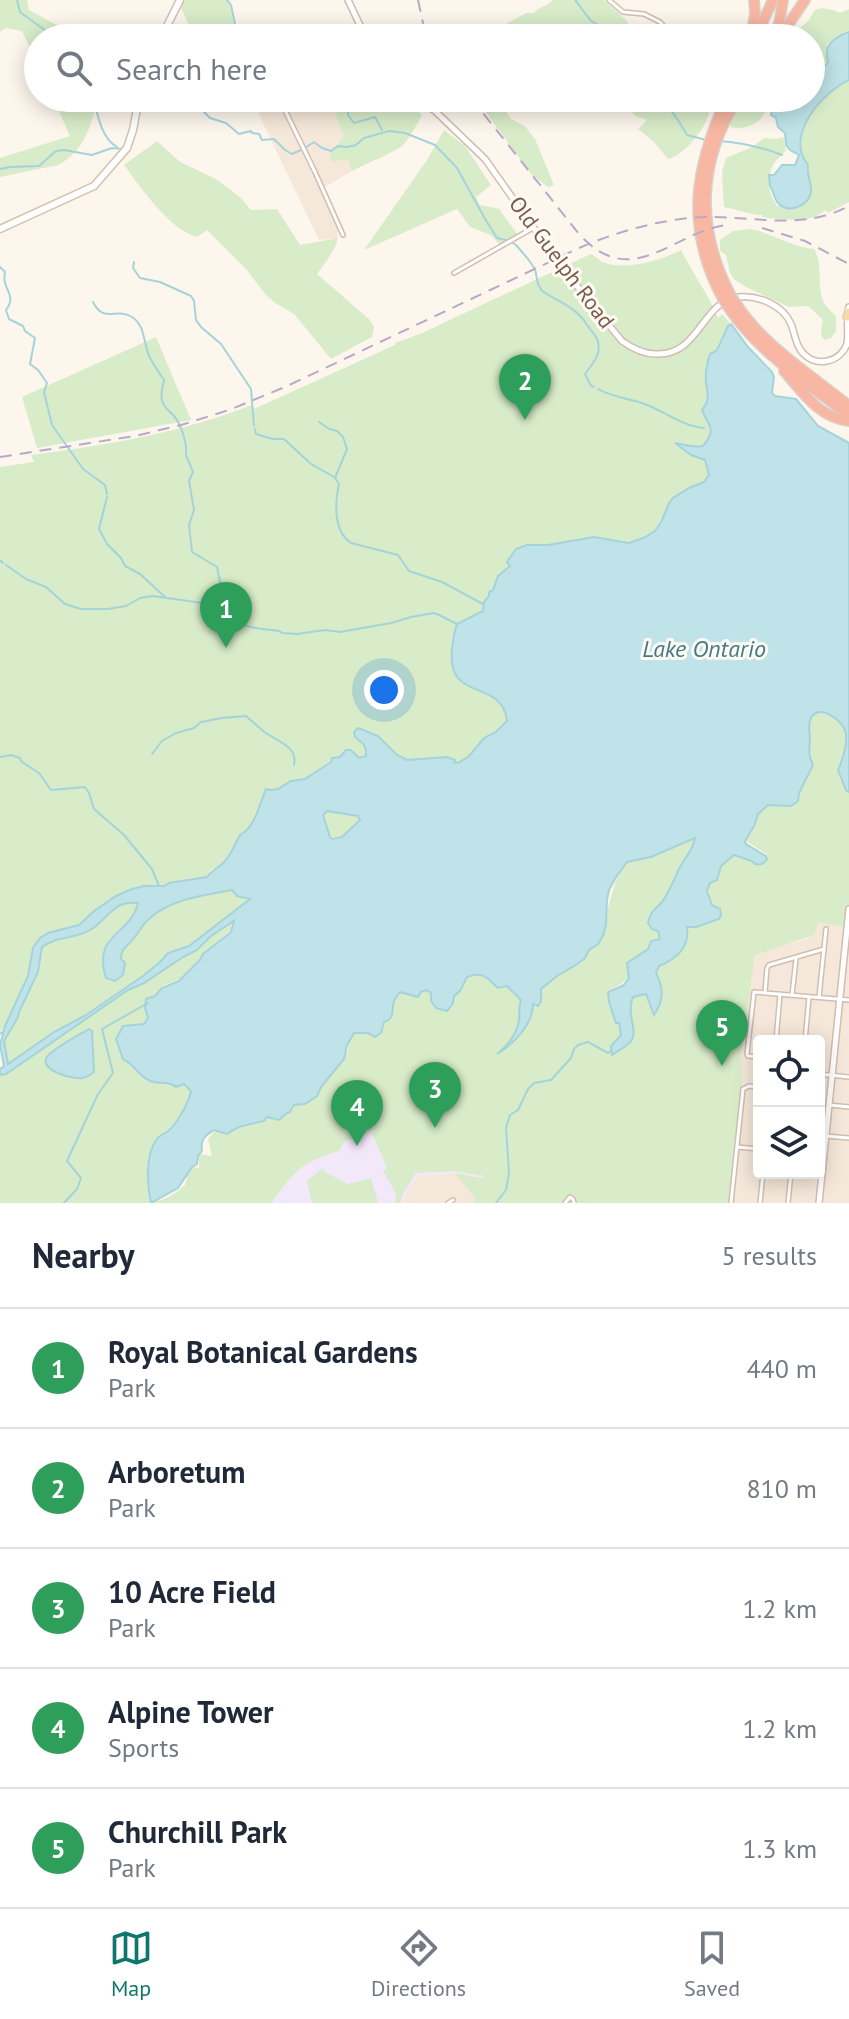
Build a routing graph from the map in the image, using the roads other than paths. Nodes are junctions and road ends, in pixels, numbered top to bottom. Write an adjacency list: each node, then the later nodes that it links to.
1 (180, 0): 8 (main road)
2 (348, 0): 9 (street)
3 (609, 0): 10 (street)
4 (754, 0): 11 (highway)
5 (773, 0): 12 (highway)
6 (783, 0): 13 (highway)
7 (805, 0): 14 (highway)
8 (168, 24)
9 (360, 24)
10 (662, 24)
11 (754, 24)
12 (760, 24)
13 (779, 24)
14 (787, 24)
15 (136, 112): 21 (main road)
16 (286, 112): 22 (street)
17 (434, 112): 20 (street, Old Guelph Road)
18 (722, 112): 24 (highway)
19 (728, 112): 24 (highway)
20 (533, 228): 23 (street); 26 (street, Old Guelph Road, bridge)
21 (0, 229)
22 (343, 235)
23 (454, 273)
24 (727, 298): 25 (highway, bridge)
25 (734, 308): 27 (highway); 28 (highway)
26 (848, 312)
27 (849, 403)
28 (847, 419)
29 (849, 909): 38 (street)
30 (826, 929): 31 (street)
31 (824, 949): 32 (street); 37 (street)
32 (796, 957): 33 (street); 35 (street)
33 (765, 992): 34 (street); 42 (street)
34 (780, 994): 35 (street); 40 (street)
35 (792, 995): 36 (street)
36 (809, 997): 37 (street); 41 (street)
37 (819, 998): 38 (street)
38 (840, 999): 39 (street); 44 (street)
39 (849, 1000)
40 (777, 1035)
41 (806, 1035)
42 (753, 1056)
43 (825, 1075): 44 (street)
44 (832, 1076): 45 (street); 47 (street)
45 (849, 1077)
46 (753, 1087): 52 (street)
47 (829, 1105): 48 (street); 49 (street)
48 (849, 1107)
49 (826, 1136): 50 (street); 51 (street)
50 (849, 1138)
51 (825, 1141)
52 (737, 1147): 53 (street); 61 (street)
53 (753, 1148)
54 (762, 1179): 62 (street)
55 (790, 1179): 63 (street)
56 (821, 1179): 64 (street)
57 (453, 1200): 58 (street)
58 (448, 1203)
59 (565, 1203): 60 (street)
60 (574, 1203)
61 (731, 1203)
62 (760, 1203)
63 (788, 1203)
64 (819, 1203)

